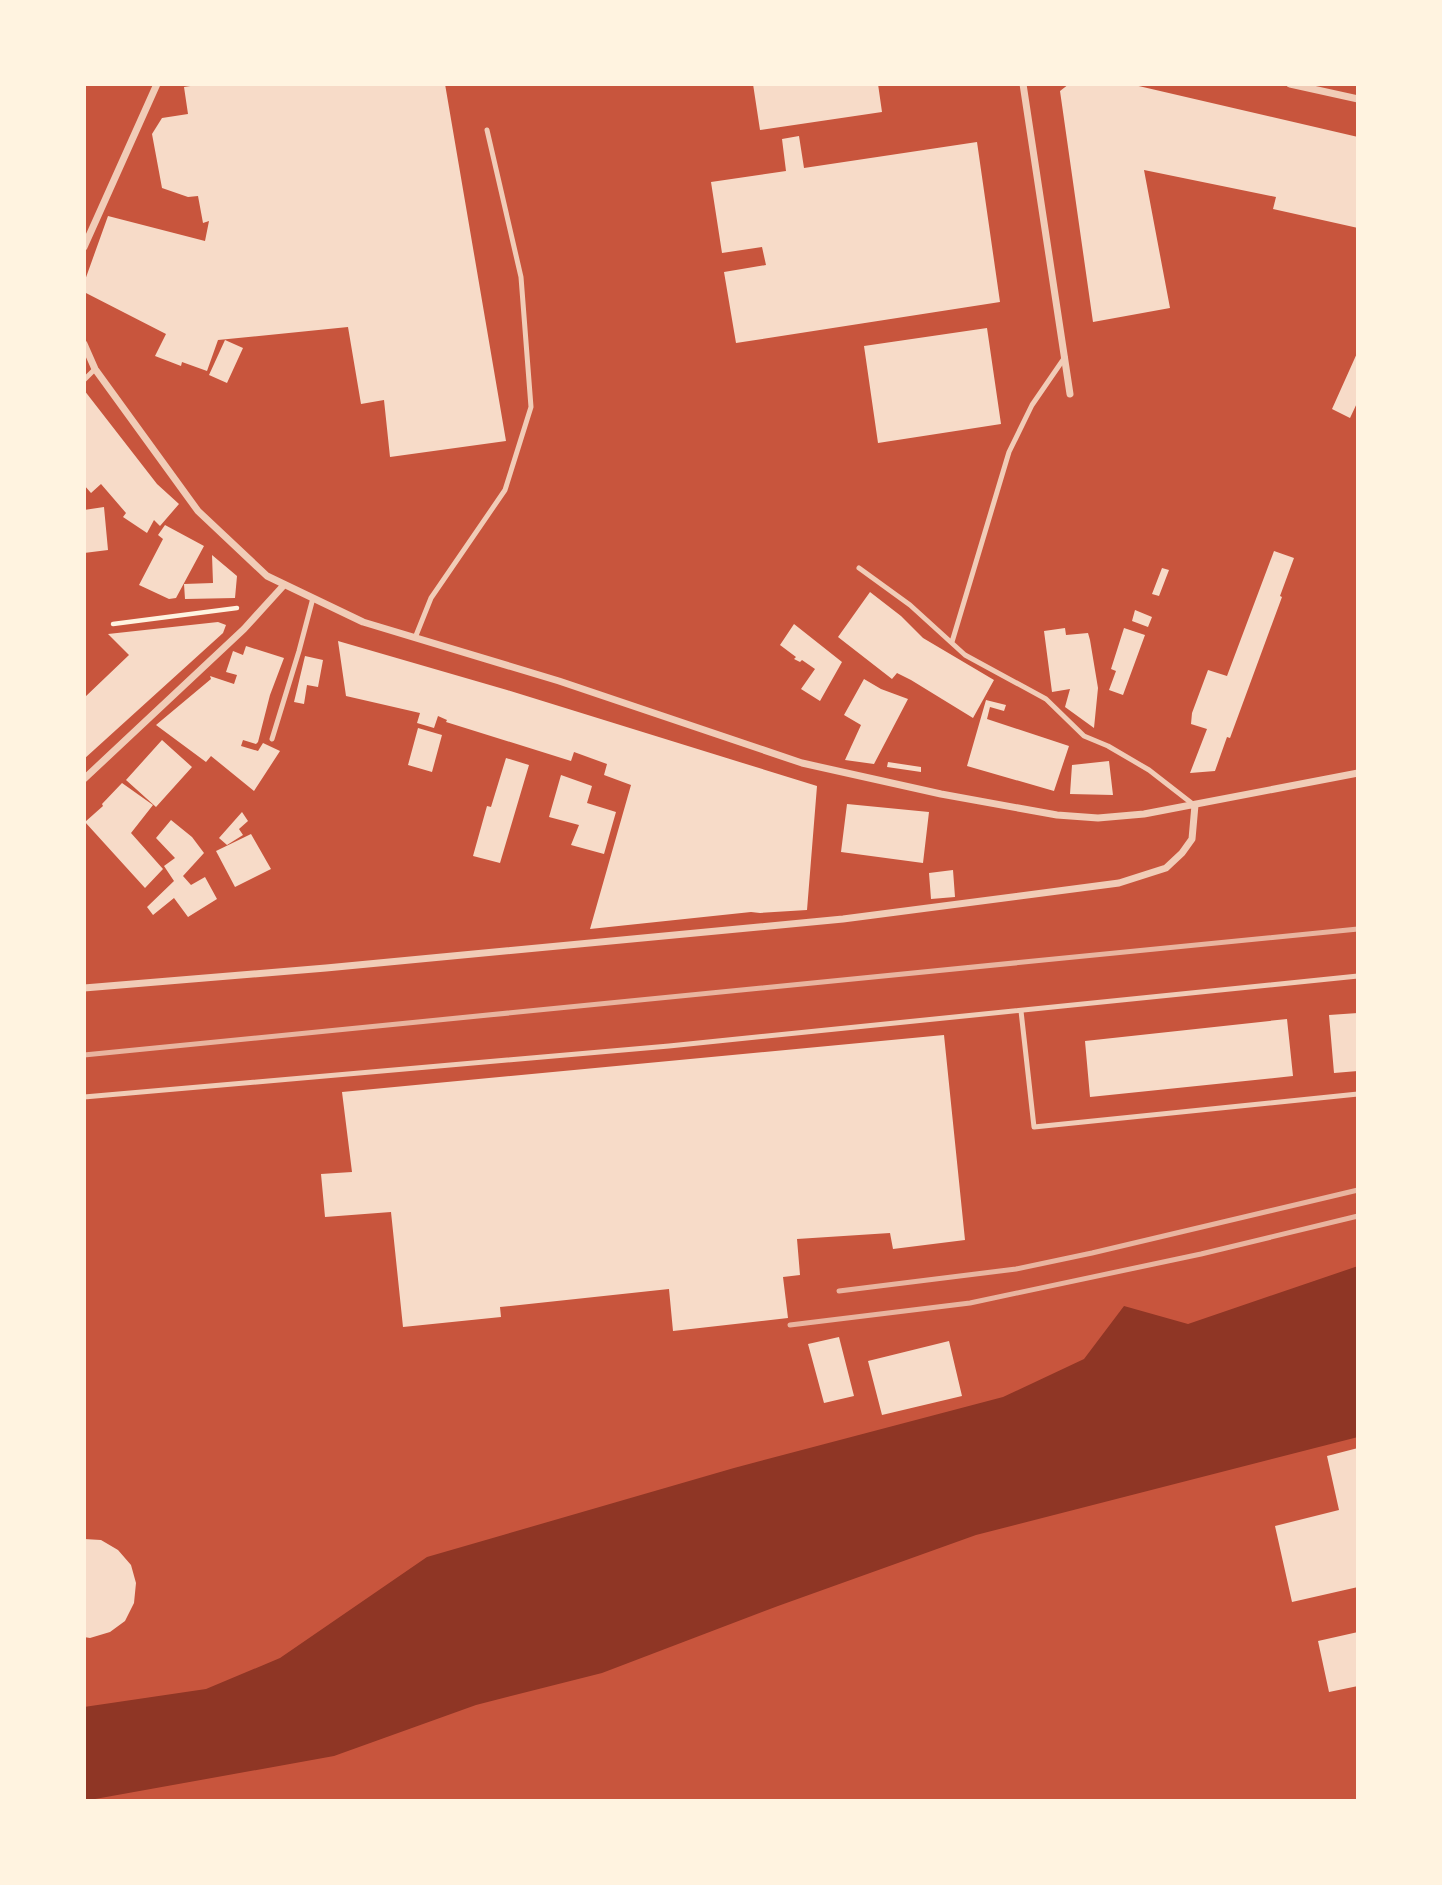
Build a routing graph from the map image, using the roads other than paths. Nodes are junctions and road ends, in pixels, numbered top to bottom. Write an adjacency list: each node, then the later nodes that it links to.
1 (157, 84): 6 (street)
2 (1023, 84): 8 (street)
3 (1290, 84): 4 (street)
4 (1358, 99)
5 (487, 130): 15 (lane)
6 (84, 247)
7 (84, 344): 9 (street)
8 (1065, 357): 11 (street); 16 (lane)
9 (95, 369): 10 (lane); 13 (street)
10 (84, 380)
11 (1070, 394)
12 (859, 568): 16 (lane)
13 (284, 584): 14 (street); 19 (street)
14 (313, 598): 15 (street); 17 (lane)
15 (415, 638): 20 (street)
16 (952, 642): 20 (lane)
17 (272, 738)
18 (1358, 774): 20 (street)
19 (84, 779)
20 (1195, 805): 22 (street)
21 (1358, 976): 23 (lane)
22 (84, 988)
23 (1021, 1011): 24 (lane); 25 (lane)
24 (1358, 1094)
25 (84, 1097)

